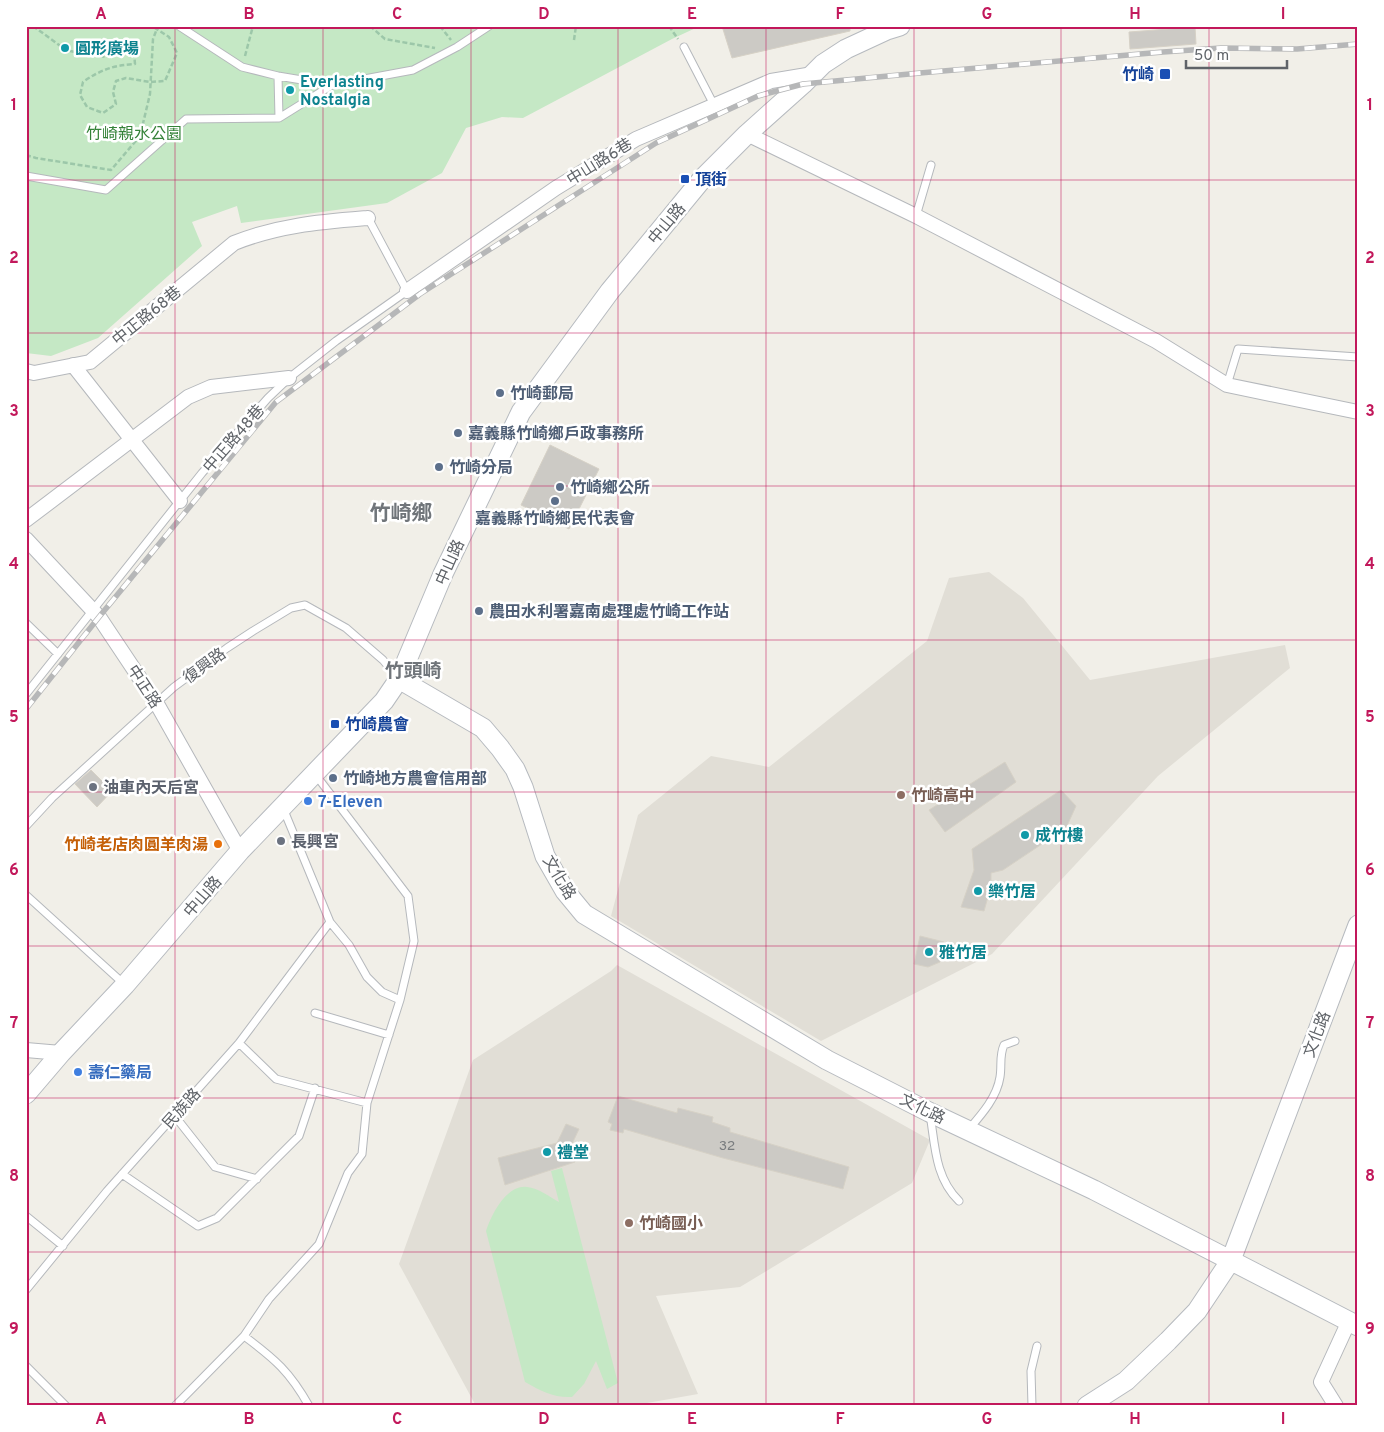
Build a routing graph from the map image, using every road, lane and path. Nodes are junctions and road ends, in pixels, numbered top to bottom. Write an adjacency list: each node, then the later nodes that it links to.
1 (32, 26): 2 (path)
2 (152, 26)
3 (158, 26): 22 (path)
4 (179, 26): 15 (lane)
5 (253, 26): 15 (path)
6 (370, 26): 14 (path)
7 (440, 26): 14 (path)
8 (489, 26): 14 (lane)
9 (576, 26): 12 (path)
10 (669, 26): 13 (path)
11 (900, 26): 16 (street, 中山路)
12 (574, 40)
13 (684, 47): 19 (lane)
14 (454, 48): 18 (lane)
15 (242, 67): 17 (lane)
16 (812, 74): 19 (street, 中山路6巷); 21 (street, 中山路)
17 (278, 76): 18 (lane); 20 (lane)
18 (332, 85): 20 (lane)
19 (714, 105): 27 (street, 中山路6巷)
20 (279, 118): 24 (lane)
21 (748, 134): 25 (street); 41 (street, 中山路)
22 (26, 155)
23 (931, 165): 25 (lane)
24 (26, 176)
25 (916, 216): 32 (street)
26 (368, 218): 27 (lane); 29 (street, 中正路68巷)
27 (407, 291): 31 (lane, 中山路6巷)
28 (1358, 357): 32 (lane)
29 (73, 366): 30 (street, 中正路68巷); 34 (street)
30 (26, 370)
31 (289, 378): 34 (street); 35 (lane, 中正路48巷)
32 (1227, 385): 33 (street)
33 (1358, 412)
34 (132, 440): 35 (street); 36 (street)
35 (180, 501): 38 (lane, 中正路48巷)
36 (26, 520)
37 (26, 539): 38 (street, 中正路)
38 (94, 610): 40 (lane, 中正路48巷); 43 (street, 中正路)
39 (26, 623): 40 (lane)
40 (58, 654): 42 (lane, 中正路48巷)
41 (399, 679): 43 (lane, 復興路); 44 (street, 中山路); 62 (street, 文化路)
42 (26, 694)
43 (157, 704): 46 (lane, 復興路); 47 (street, 中正路)
44 (315, 773): 45 (street, 中山路); 52 (lane)
45 (282, 807): 47 (street, 中山路); 49 (lane)
46 (26, 826)
47 (240, 851): 51 (street, 中山路)
48 (26, 895): 51 (lane)
49 (330, 922): 52 (lane); 56 (lane, 民族路)
50 (1358, 925): 70 (street, 文化路)
51 (125, 985): 58 (street, 中山路)
52 (400, 1000): 54 (lane)
53 (315, 1012): 54 (lane)
54 (389, 1035): 61 (lane)
55 (1015, 1041): 64 (lane)
56 (239, 1043): 59 (lane); 63 (lane, 民族路)
57 (26, 1050): 58 (street)
58 (61, 1053): 60 (street, 中山路)
59 (315, 1088): 61 (lane); 66 (lane)
60 (26, 1094)
61 (367, 1103): 73 (lane)
62 (930, 1112): 64 (street, 文化路); 67 (lane)
63 (174, 1115): 65 (lane, 民族路); 66 (lane)
64 (969, 1129): 70 (street, 文化路)
65 (122, 1174): 66 (lane); 69 (lane, 民族路)
66 (257, 1180)
67 (959, 1201)
68 (26, 1216): 69 (lane)
69 (63, 1246): 71 (lane, 民族路)
70 (1231, 1260): 72 (street); 80 (street)
71 (26, 1290)
72 (1353, 1323): 81 (street)
73 (244, 1336): 77 (lane); 78 (lane)
74 (1036, 1346): 79 (lane)
75 (26, 1366): 76 (lane)
76 (66, 1406)
77 (175, 1406)
78 (310, 1406)
79 (1032, 1406)
80 (1088, 1406)
81 (1336, 1406)

